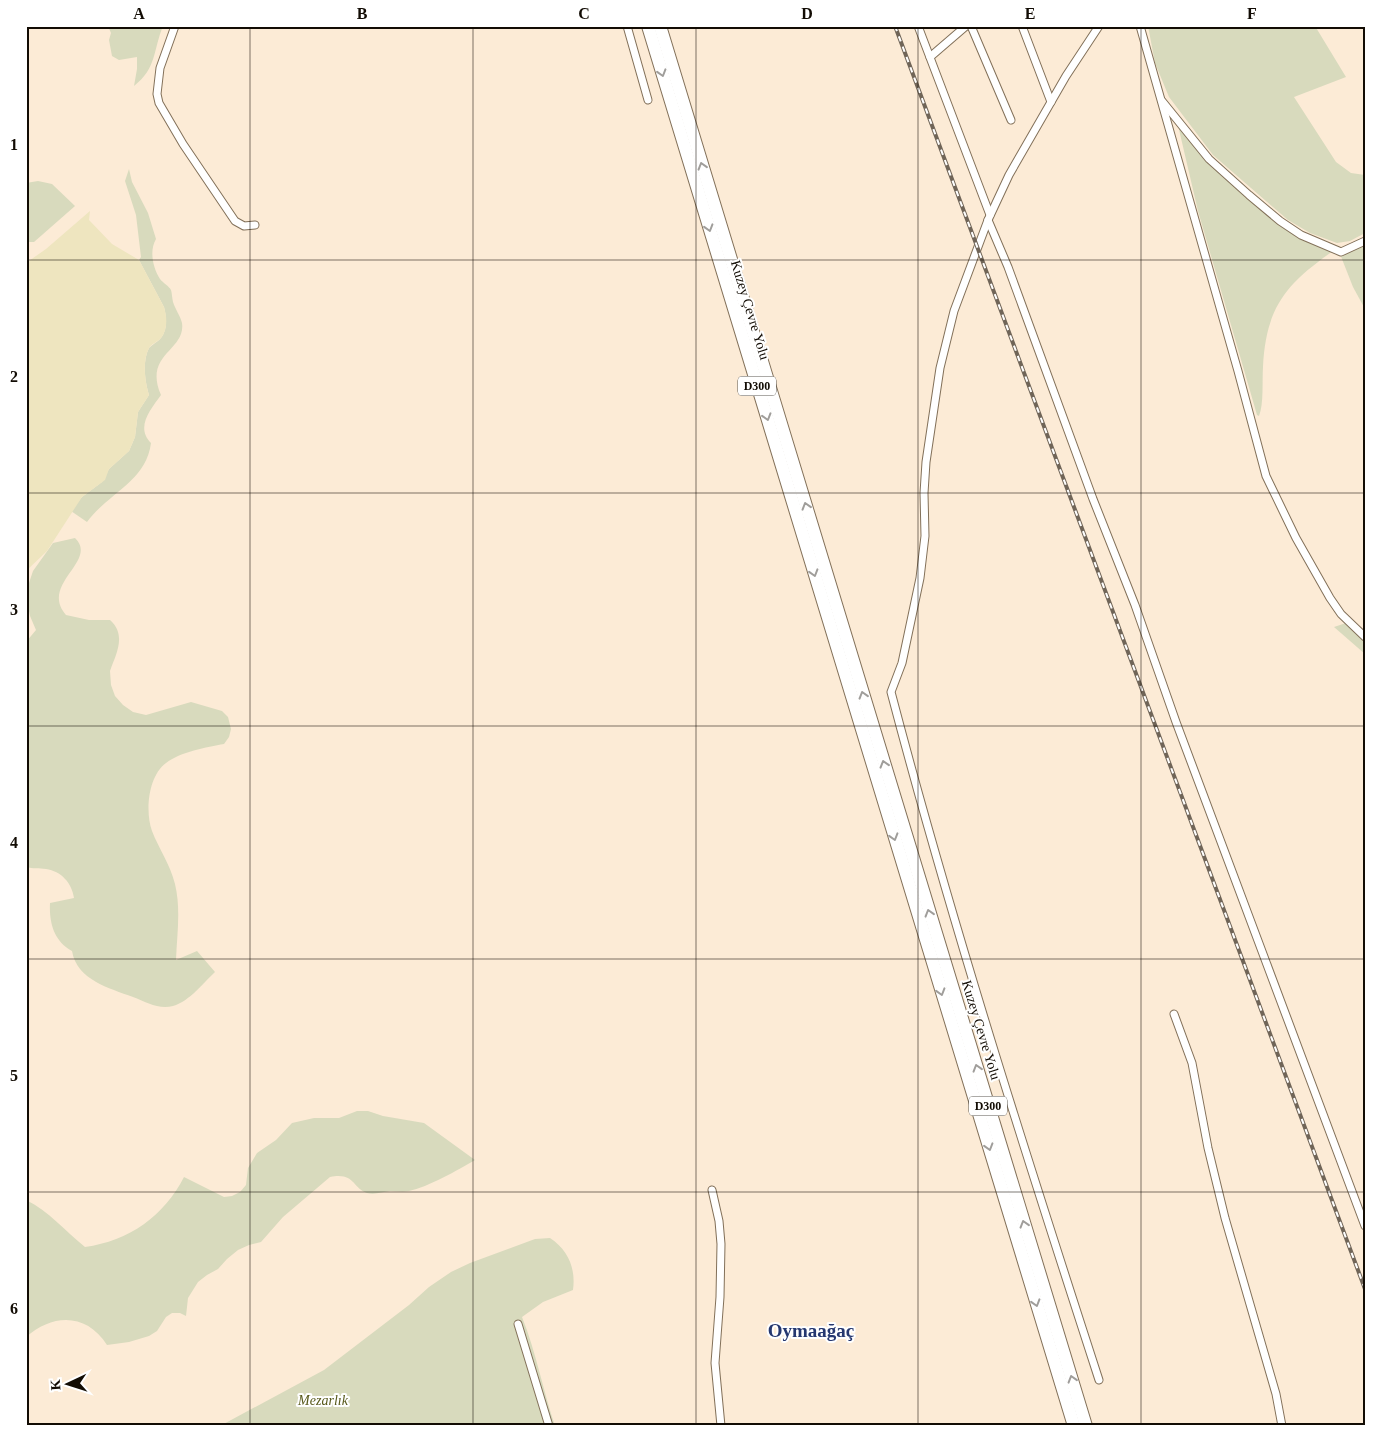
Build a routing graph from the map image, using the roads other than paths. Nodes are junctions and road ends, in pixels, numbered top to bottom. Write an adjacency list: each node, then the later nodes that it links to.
1 (175, 26): 17 (street)
2 (627, 26): 13 (street)
3 (648, 26): 20 (highway, Kuzey Çevre Yolu / D300, one-way to 20)
4 (660, 26): 20 (highway, Kuzey Çevre Yolu / D300, one-way to 4)
5 (918, 26): 11 (street)
6 (966, 26): 11 (street)
7 (971, 26): 15 (street)
8 (1022, 26): 14 (street)
9 (1099, 26): 14 (street)
10 (1140, 26): 12 (street)
11 (930, 57): 16 (street)
12 (1161, 99): 18 (street); 19 (street)
13 (648, 100)
14 (1051, 102): 16 (street)
15 (1011, 120)
16 (989, 218): 24 (street); 26 (street)
17 (256, 225)
18 (1365, 241)
19 (1365, 637)
20 (872, 744): 21 (highway, D300)
21 (885, 788): 29 (highway, Kuzey Çevre Yolu / D300, one-way to 29); 30 (highway, Kuzey Çevre Yolu / D300, one-way to 21)
22 (1174, 1014): 31 (street)
23 (712, 1190): 28 (street)
24 (1365, 1226)
25 (518, 1324): 27 (street)
26 (1100, 1380)
27 (549, 1426)
28 (721, 1426)
29 (1074, 1426)
30 (1086, 1426)
31 (1282, 1426)

